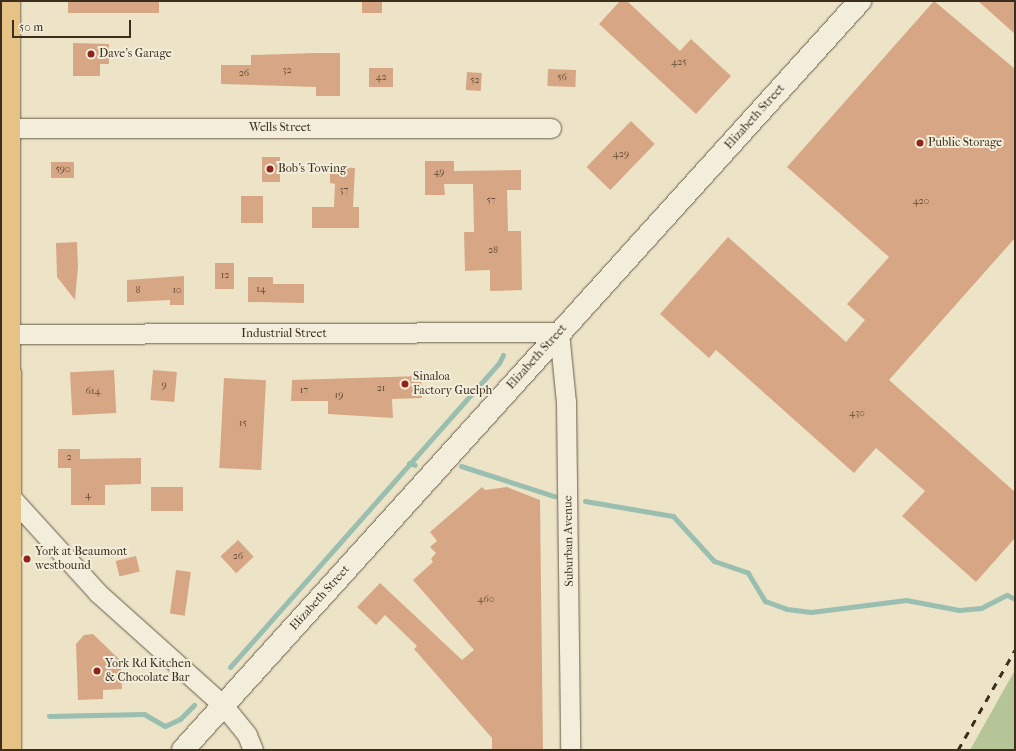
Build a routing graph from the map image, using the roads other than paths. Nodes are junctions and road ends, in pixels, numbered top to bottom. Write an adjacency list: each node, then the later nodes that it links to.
1 (9, 1): 3 (main road)
2 (860, 1): 5 (street, Elizabeth Street)
3 (10, 128): 4 (street, Wells Street); 6 (main road)
4 (551, 128)
5 (559, 332): 6 (street, Industrial Street); 8 (street, Elizabeth Street); 12 (street, Suburban Avenue)
6 (9, 334): 7 (main road)
7 (8, 494): 8 (street); 9 (main road)
8 (224, 705): 10 (street, Elizabeth Street); 11 (street)
9 (10, 750)
10 (183, 750)
11 (253, 750)
12 (570, 750)

